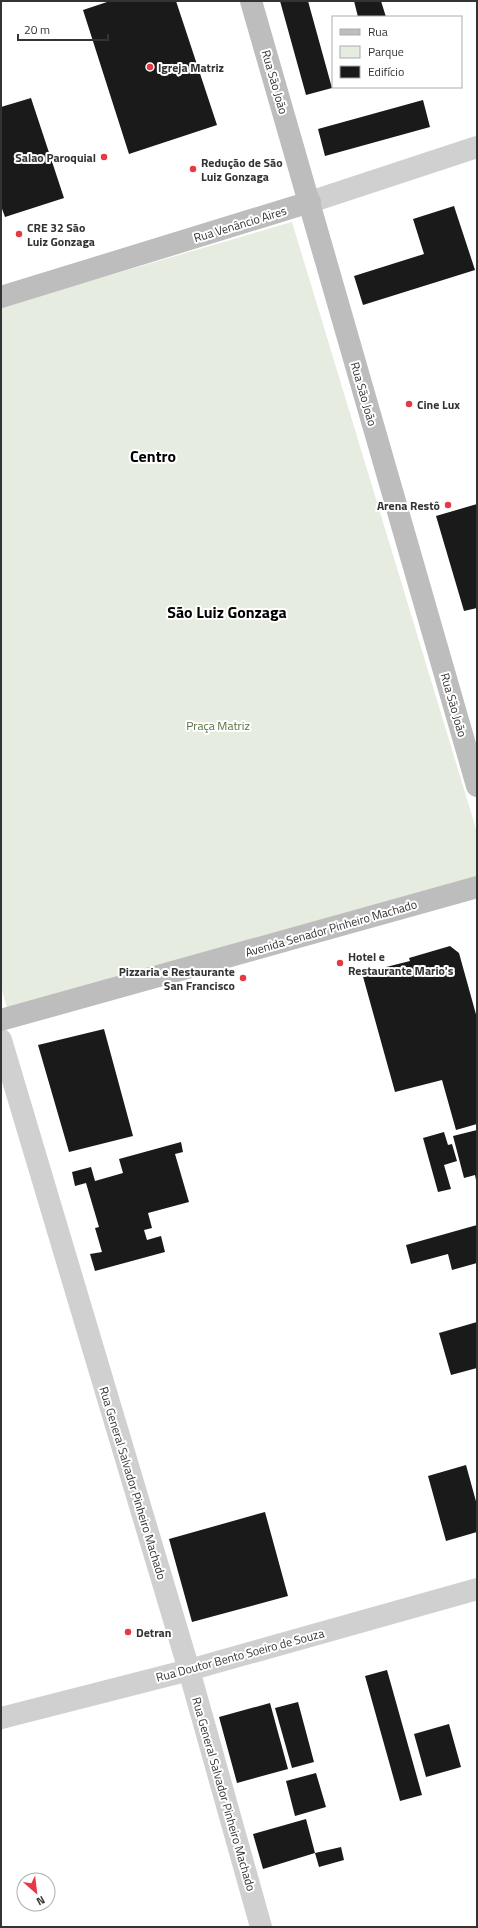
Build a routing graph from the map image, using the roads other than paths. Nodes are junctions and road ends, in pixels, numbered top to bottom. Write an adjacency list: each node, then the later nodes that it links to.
1 (251, 1): 3 (main road, Rua São João)
2 (477, 147): 3 (street, Rua Venâncio Aires)
3 (310, 202): 4 (main road, Rua Venâncio Aires); 5 (main road, Rua São João)
4 (1, 297)
5 (477, 786)
6 (477, 887): 7 (main road, Avenida Senador Pinheiro Machado)
7 (1, 1020)
8 (1, 1040): 10 (street, Rua General Salvador Pinheiro Machado)
9 (477, 1589): 10 (street, Rua Doutor Bento Soeiro de Souza)
10 (188, 1670): 11 (street, Rua Doutor Bento Soeiro de Souza); 12 (street, Rua General Salvador Pinheiro Machado)
11 (1, 1718)
12 (261, 1927)

